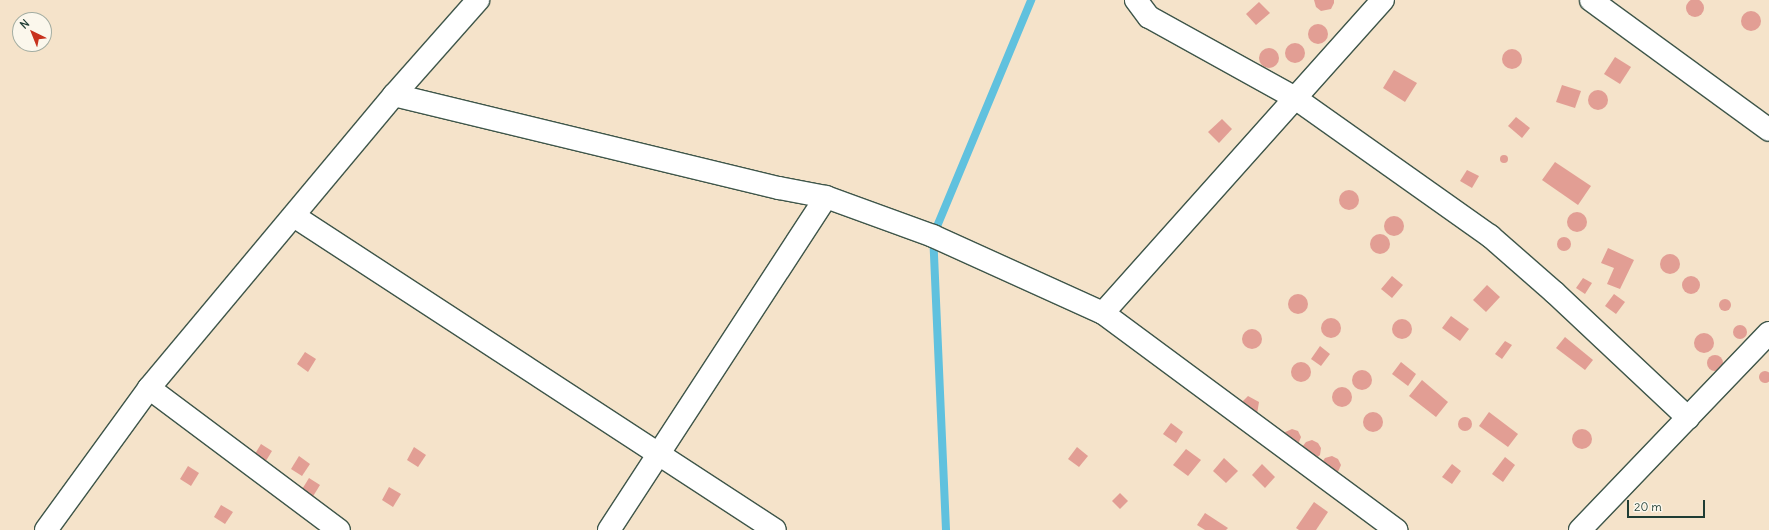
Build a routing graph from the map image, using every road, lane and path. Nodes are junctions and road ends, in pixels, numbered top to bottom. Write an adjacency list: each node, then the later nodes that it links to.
1 (478, 0): 5 (street)
2 (1136, 0): 6 (street)
3 (1383, 0): 6 (street)
4 (1591, 0): 7 (street)
5 (394, 95): 8 (street); 9 (street)
6 (1295, 98): 10 (street); 13 (street)
7 (1769, 130)
8 (826, 197): 10 (street); 14 (street)
9 (294, 216): 12 (street); 14 (street)
10 (1103, 313): 19 (street)
11 (1769, 333): 13 (street)
12 (149, 388): 15 (street); 16 (street)
13 (1688, 418): 20 (street)
14 (660, 454): 17 (street); 18 (street)
15 (46, 530)
16 (339, 530)
17 (609, 530)
18 (775, 530)
19 (1396, 530)
20 (1580, 530)

